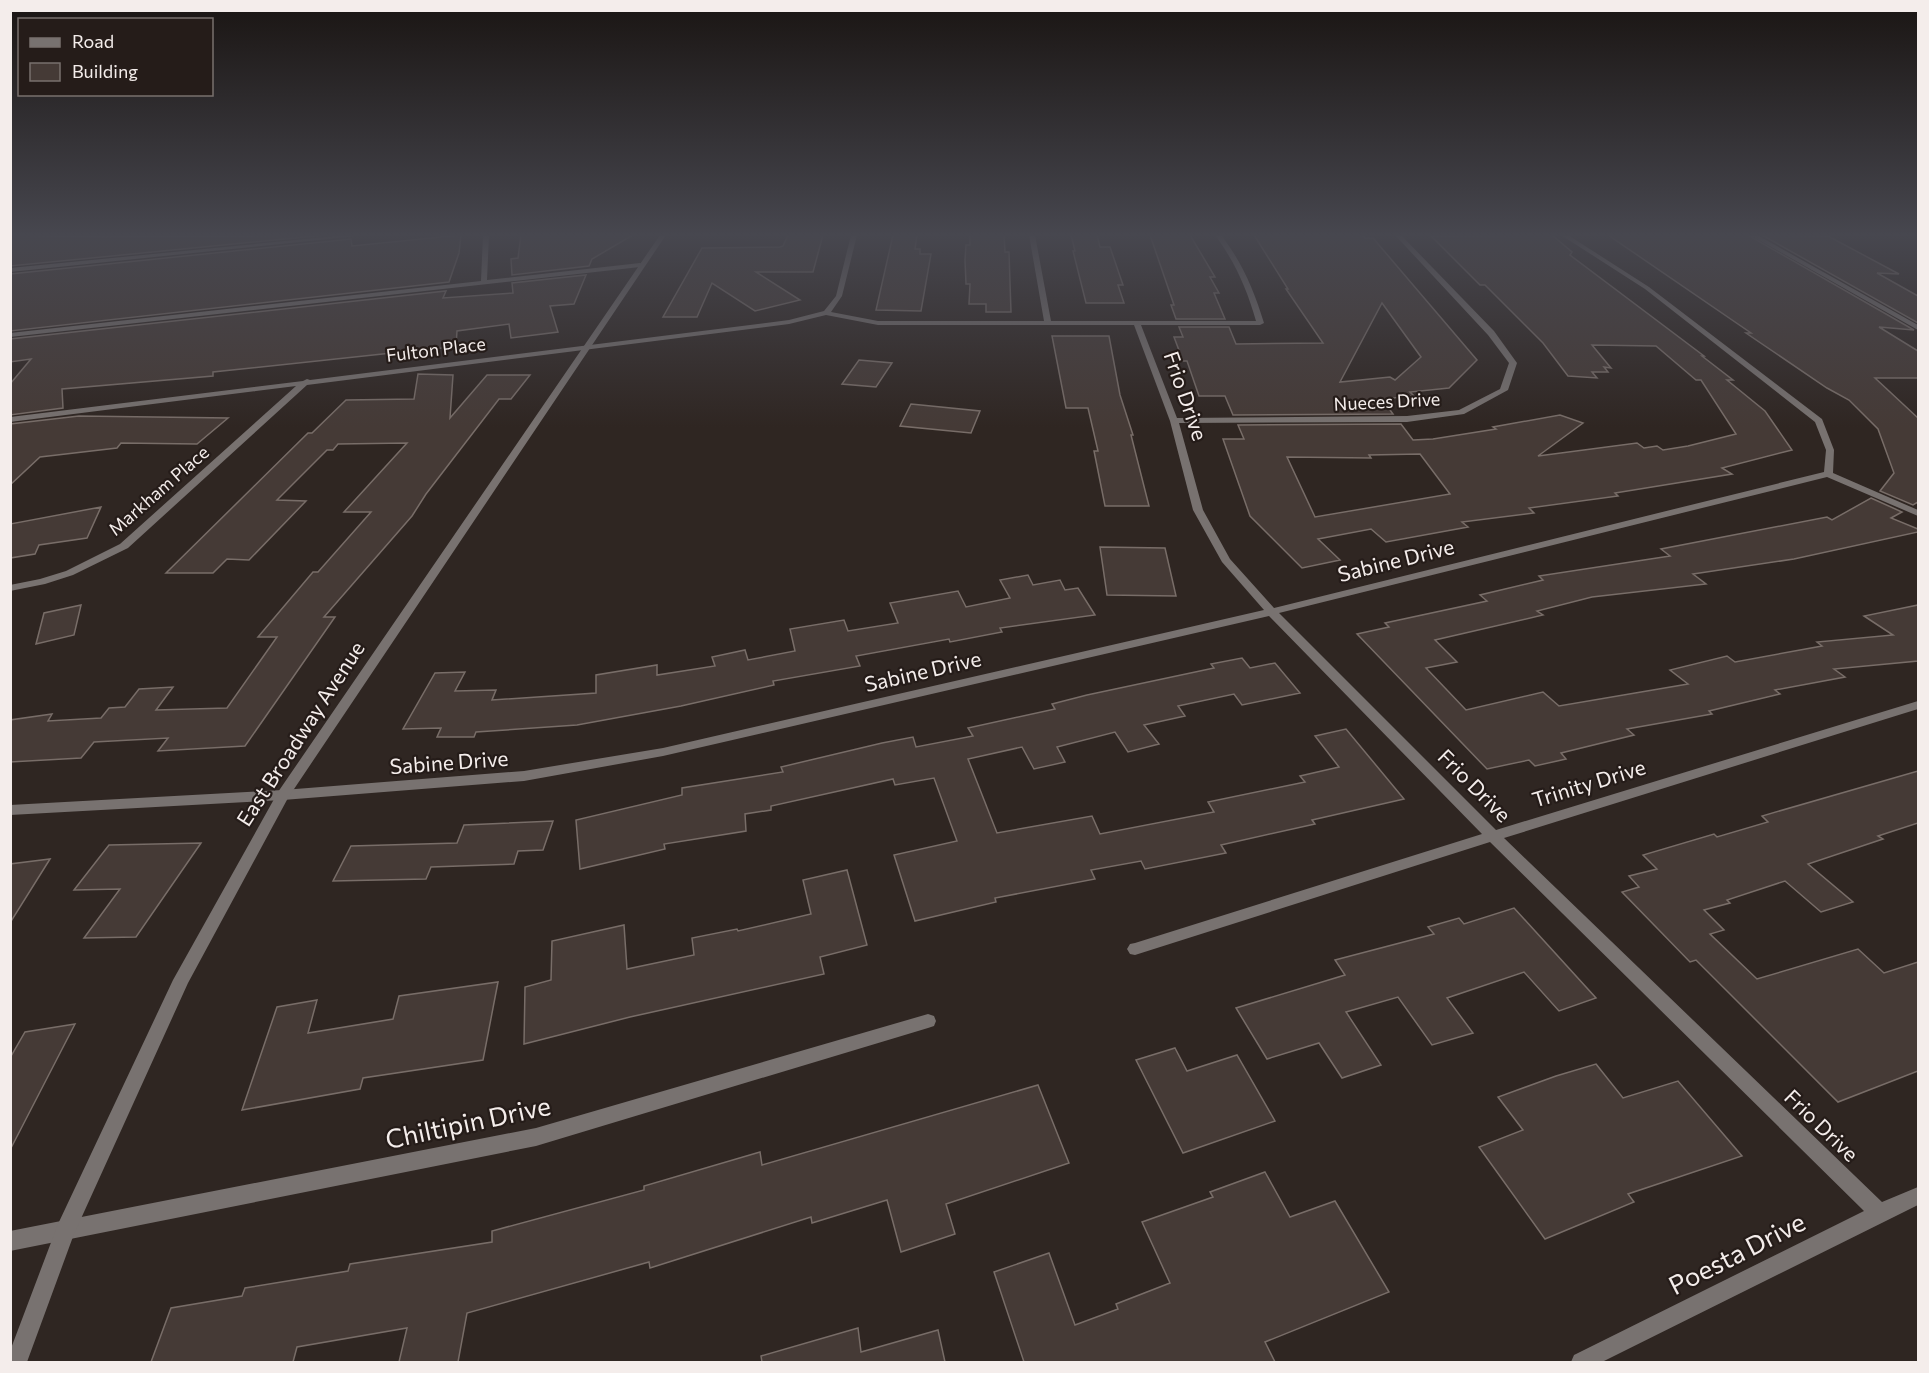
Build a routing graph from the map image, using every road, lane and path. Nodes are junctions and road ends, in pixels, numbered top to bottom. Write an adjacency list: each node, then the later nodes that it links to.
1 (325, 299): 13 (street)
2 (618, 299): 14 (street, East Broadway Avenue)
3 (837, 299): 9 (street)
4 (1044, 299): 10 (street)
5 (1253, 299): 11 (street, Fulton Place)
6 (1459, 299): 17 (street, Nueces Drive)
7 (1661, 299): 18 (street)
8 (1867, 299): 12 (street)
9 (826, 313): 10 (street, Fulton Place); 14 (street, Fulton Place)
10 (1048, 323): 11 (street, Fulton Place)
11 (1137, 323): 17 (street, Frio Drive)
12 (1918, 328)
13 (10, 335)
14 (588, 347): 15 (street, Fulton Place); 23 (street, East Broadway Avenue)
15 (307, 381): 16 (street, Fulton Place); 20 (street, Markham Place)
16 (10, 420)
17 (1174, 421): 21 (street, Frio Drive)
18 (1828, 474): 19 (street); 21 (street, Sabine Drive)
19 (1918, 513)
20 (10, 588)
21 (1271, 612): 23 (street, Sabine Drive); 25 (street, Frio Drive)
22 (1918, 705): 25 (street, Trinity Drive)
23 (283, 795): 24 (street, Sabine Drive); 30 (street, East Broadway Avenue)
24 (10, 810)
25 (1493, 836): 26 (street, Trinity Drive); 29 (street, Frio Drive)
26 (1135, 950)
27 (928, 1021): 30 (street, Chiltipin Drive)
28 (1918, 1196): 29 (street, Poesta Drive)
29 (1880, 1213): 33 (street, Poesta Drive)
30 (65, 1231): 31 (street, Chiltipin Drive); 32 (street, East Broadway Avenue)
31 (10, 1241)
32 (17, 1362)
33 (1581, 1362)

